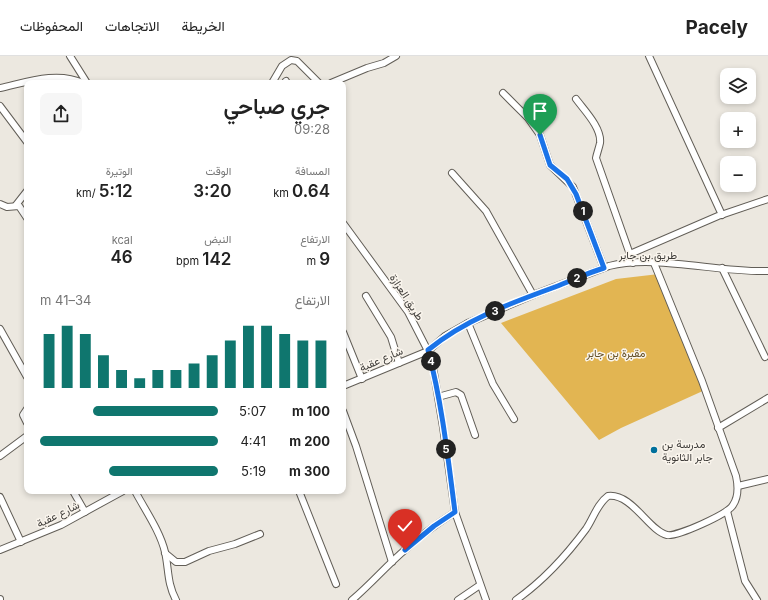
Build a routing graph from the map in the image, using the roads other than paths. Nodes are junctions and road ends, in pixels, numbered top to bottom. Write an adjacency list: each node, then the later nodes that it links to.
1 (70, 56): 7 (street)
2 (396, 56): 10 (street)
3 (649, 56): 23 (street)
4 (296, 59): 8 (street); 9 (street)
5 (39, 80): 6 (street)
6 (75, 80)
7 (85, 80)
8 (274, 80)
9 (316, 80)
10 (339, 80)
11 (24, 83): 12 (street)
12 (0, 88)
13 (503, 93): 28 (street)
14 (576, 99): 25 (street)
15 (0, 106): 16 (street)
16 (24, 138)
17 (452, 173): 31 (street)
18 (24, 195): 21 (street)
19 (768, 199): 23 (street)
20 (0, 204): 21 (street)
21 (16, 205): 22 (street)
22 (24, 214)
23 (722, 215): 25 (street)
24 (346, 227): 36 (street, طريق العزازة)
25 (630, 254): 26 (street)
26 (633, 263): 27 (street, طريق بن جابر); 28 (street, طريق بن جابر)
27 (654, 263): 29 (street, طريق بن جابر); 46 (street)
28 (604, 268): 31 (street, طريق بن جابر)
29 (722, 268): 30 (street, طريق بن جابر); 37 (street)
30 (768, 271)
31 (533, 295): 33 (street, طريق بن جابر)
32 (366, 296): 38 (street)
33 (468, 323): 36 (street, طريق بن جابر); 45 (street)
34 (0, 329): 39 (street)
35 (346, 339): 40 (street)
36 (428, 350): 38 (street, شارع عقبة); 42 (street, طريق العزازة)
37 (765, 357)
38 (399, 363): 40 (street, شارع عقبة)
39 (24, 372)
40 (362, 379): 41 (street, شارع عقبة)
41 (346, 385)
42 (438, 397): 47 (street); 59 (street, طريق العزازة)
43 (768, 398): 46 (street)
44 (346, 419): 64 (street)
45 (514, 419)
46 (718, 428): 51 (street)
47 (475, 435)
48 (24, 438): 49 (street)
49 (0, 456)
50 (768, 479): 51 (street)
51 (738, 486): 57 (street)
52 (75, 494): 58 (street)
53 (112, 494): 58 (street, شارع عقبة)
54 (137, 494): 63 (street)
55 (300, 494): 65 (street)
56 (0, 498): 61 (street)
57 (727, 511): 71 (street); 72 (street)
58 (85, 512): 61 (street, شارع عقبة)
59 (455, 512): 64 (street); 66 (street, طريق العزازة)
60 (260, 534): 63 (street)
61 (21, 542): 62 (street, شارع عقبة)
62 (0, 550)
63 (165, 553): 67 (street)
64 (392, 562): 68 (street)
65 (336, 584)
66 (480, 585): 69 (street); 70 (street, طريق العزازة)
67 (176, 600)
68 (352, 600)
69 (458, 600)
70 (486, 600)
71 (516, 600)
72 (757, 600)

